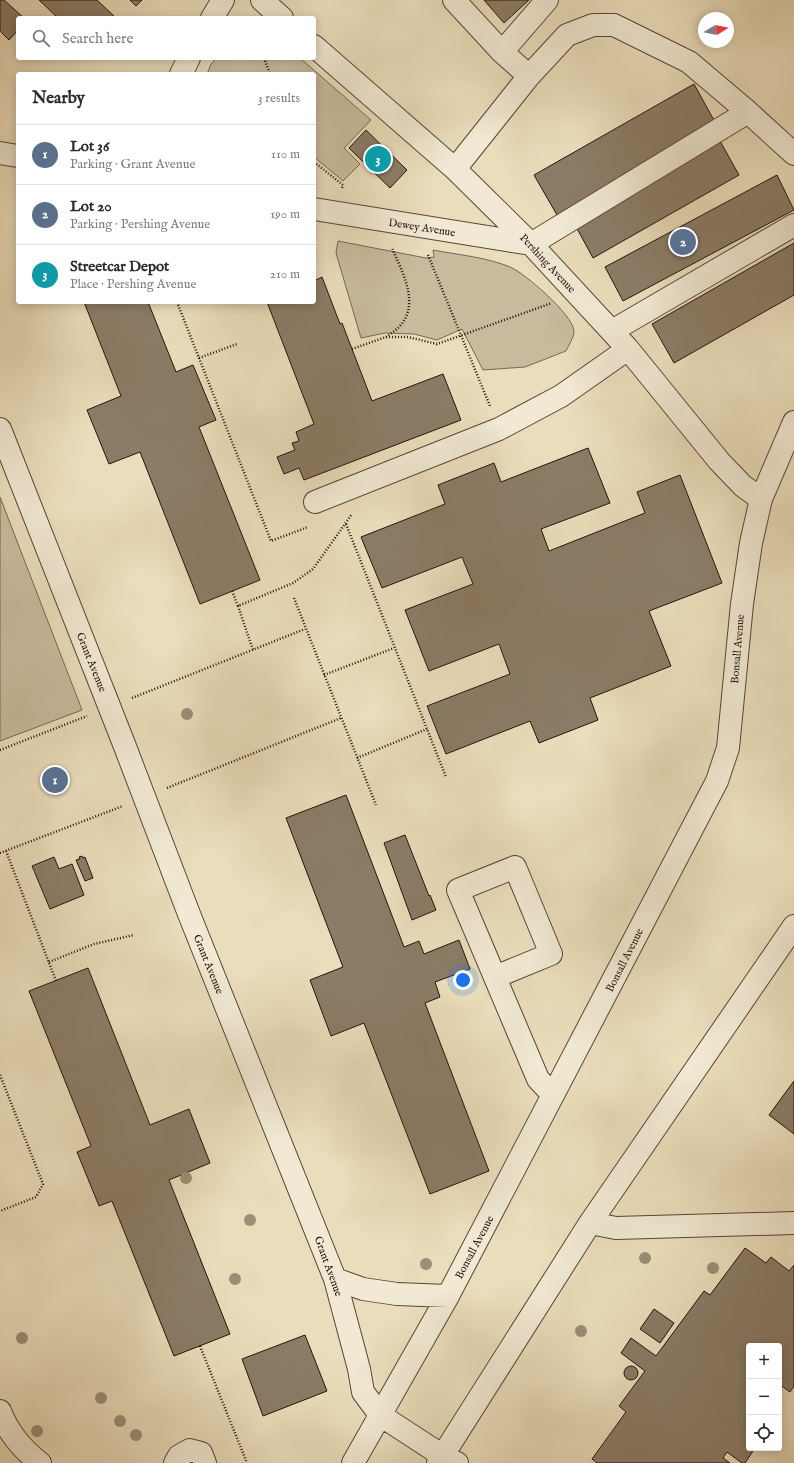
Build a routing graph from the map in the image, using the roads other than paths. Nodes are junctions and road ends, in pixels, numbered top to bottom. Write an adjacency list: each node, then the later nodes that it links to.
1 (224, 0): 5 (street)
2 (262, 0): 6 (street)
3 (454, 0): 8 (street)
4 (548, 0): 8 (street)
5 (213, 16)
6 (280, 16)
7 (316, 48): 16 (street, Pershing Avenue)
8 (502, 52): 11 (street)
9 (188, 60): 10 (street)
10 (182, 72)
11 (529, 76): 12 (street); 16 (street)
12 (748, 112): 14 (street); 19 (street)
13 (0, 153): 15 (street)
14 (794, 154)
15 (16, 156)
16 (455, 168): 19 (street, Pershing Avenue)
17 (316, 210): 19 (street, Dewey Avenue)
18 (794, 225): 20 (street)
19 (531, 244): 20 (street, Pershing Avenue)
20 (612, 331): 21 (street, Pershing Avenue)
21 (628, 349): 24 (street, Pershing Avenue); 25 (street)
22 (794, 422): 24 (street, Bonsall Avenue)
23 (0, 429): 31 (street, Grant Avenue)
24 (762, 499): 28 (street, Bonsall Avenue)
25 (315, 502)
26 (794, 926): 29 (street)
27 (495, 977): 27 (street); 28 (street)
28 (553, 1095): 32 (street, Bonsall Avenue)
29 (590, 1223): 30 (street); 35 (street)
30 (794, 1223)
31 (335, 1279): 32 (street); 34 (street, Grant Avenue)
32 (448, 1296): 34 (street, Bonsall Avenue)
33 (0, 1411): 36 (street)
34 (380, 1415): 35 (street, Grant Avenue); 39 (street, Bonsall Avenue)
35 (446, 1461)
36 (40, 1463)
37 (175, 1463): 38 (street)
38 (204, 1463)
39 (353, 1463)

